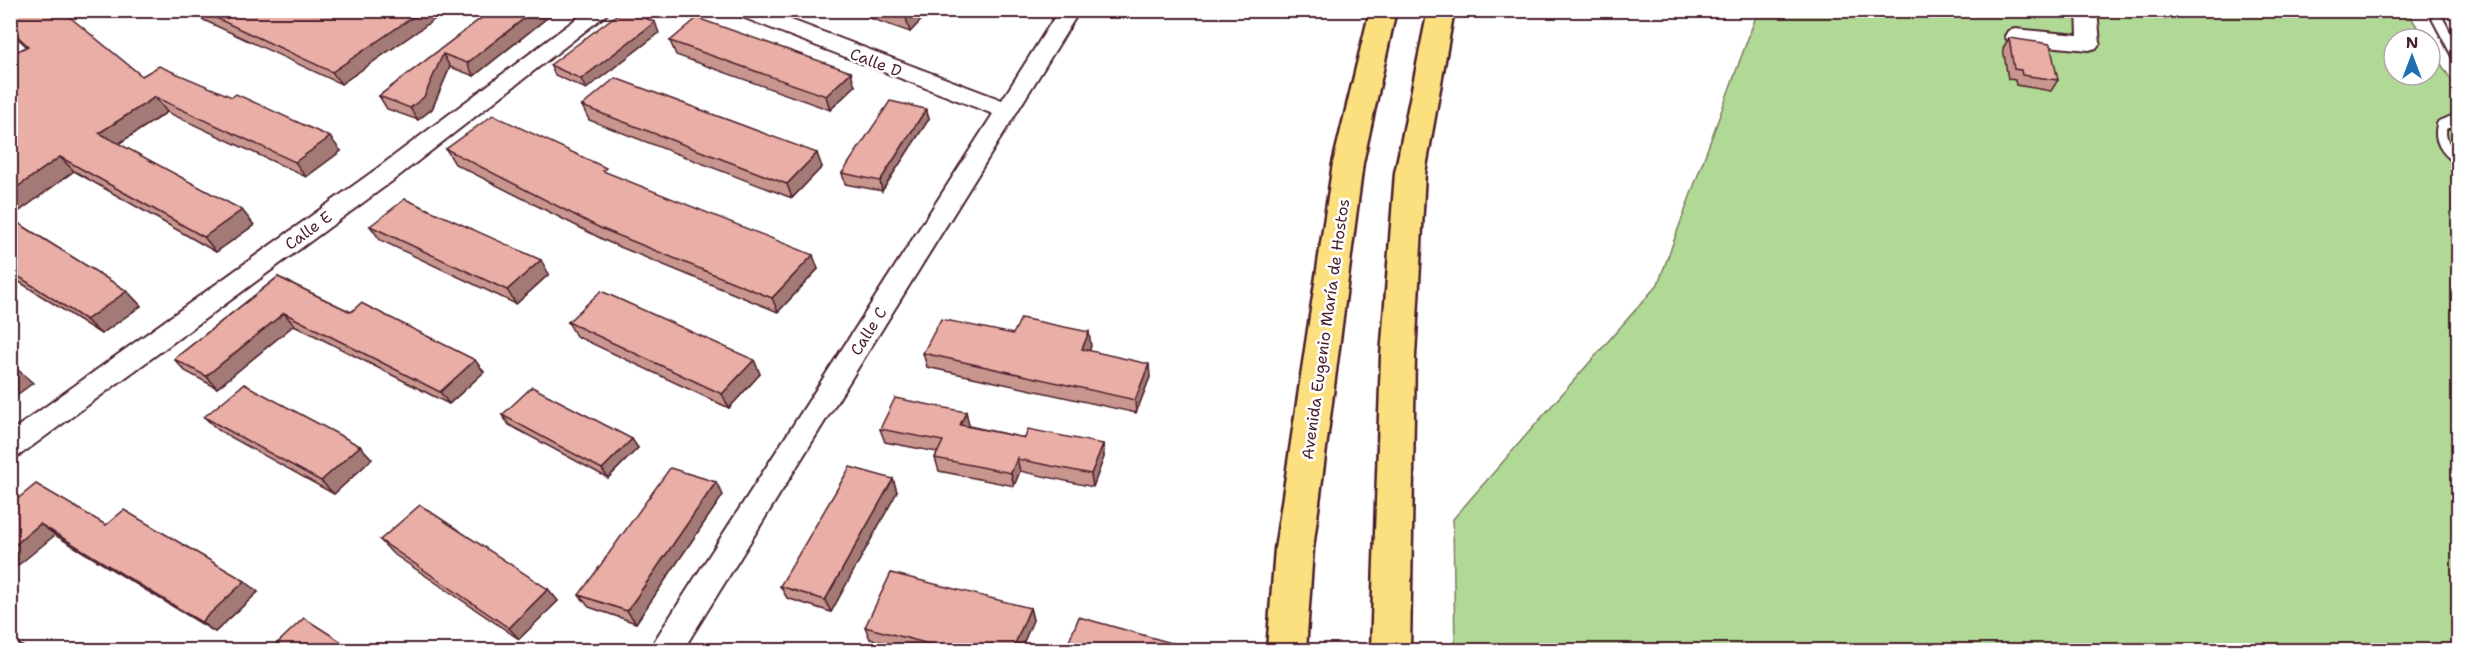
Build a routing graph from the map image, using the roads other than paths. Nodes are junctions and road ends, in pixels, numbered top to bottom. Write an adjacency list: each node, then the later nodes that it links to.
1 (603, 10): 13 (street, Calle E)
2 (744, 10): 10 (street, Calle D)
3 (1070, 10): 10 (street, Calle C)
4 (1383, 10): 15 (highway, Avenida Eugenio María de Hostos)
5 (1441, 10): 16 (highway)
6 (2087, 10): 8 (street)
7 (2433, 10): 9 (lane)
8 (2015, 36)
9 (2458, 57)
10 (1008, 111): 14 (street, Calle C)
11 (2458, 119): 12 (lane)
12 (2458, 159)
13 (10, 447)
14 (666, 651)
15 (1287, 651)
16 (1390, 651)

